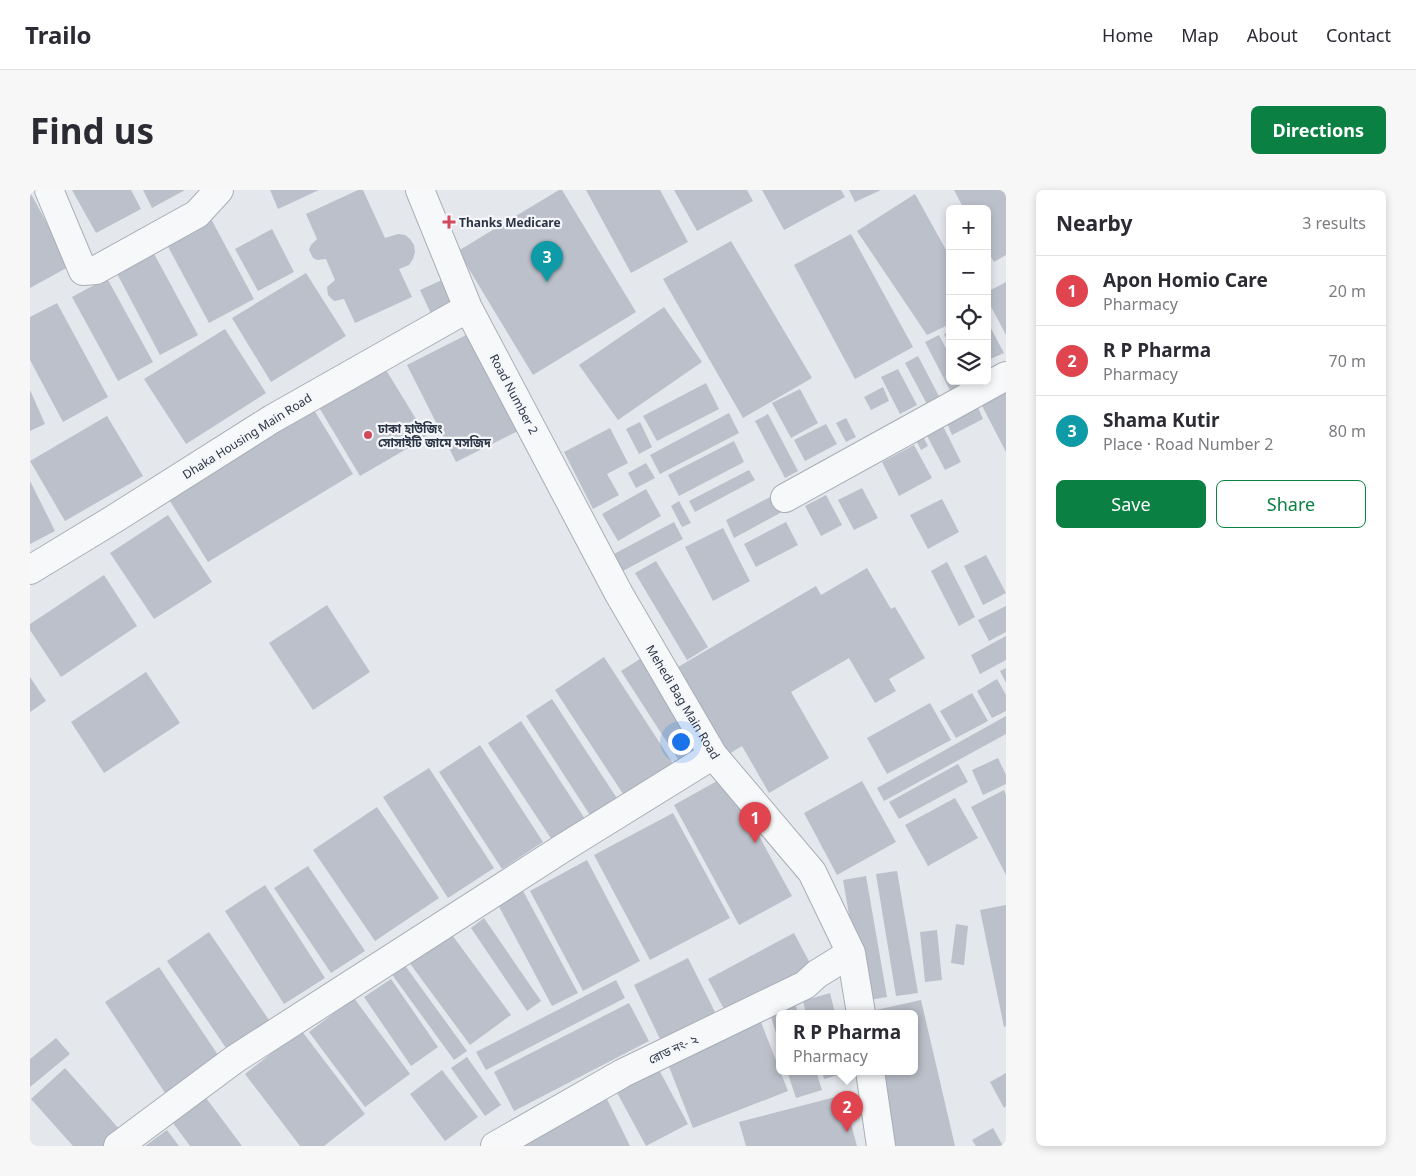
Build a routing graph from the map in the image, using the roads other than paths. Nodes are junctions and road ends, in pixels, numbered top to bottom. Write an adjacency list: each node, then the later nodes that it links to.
1 (49, 190): 2 (street)
2 (219, 190)
3 (420, 190): 4 (street, Road Number 2)
4 (468, 308): 7 (street, Dhaka Housing Main Road); 8 (street, Road Number 2)
5 (1006, 376): 6 (street)
6 (785, 498)
7 (30, 570)
8 (619, 594): 9 (street, Mehedi Bag Main Road)
9 (713, 755): 10 (street, Mehedi Bag Main Road); 13 (street)
10 (851, 953): 11 (street, Mehedi Bag Main Road); 14 (street, রোড নং- ২)
11 (860, 1010)
12 (871, 1075): 15 (street)
13 (118, 1146)
14 (495, 1146)
15 (882, 1146)

